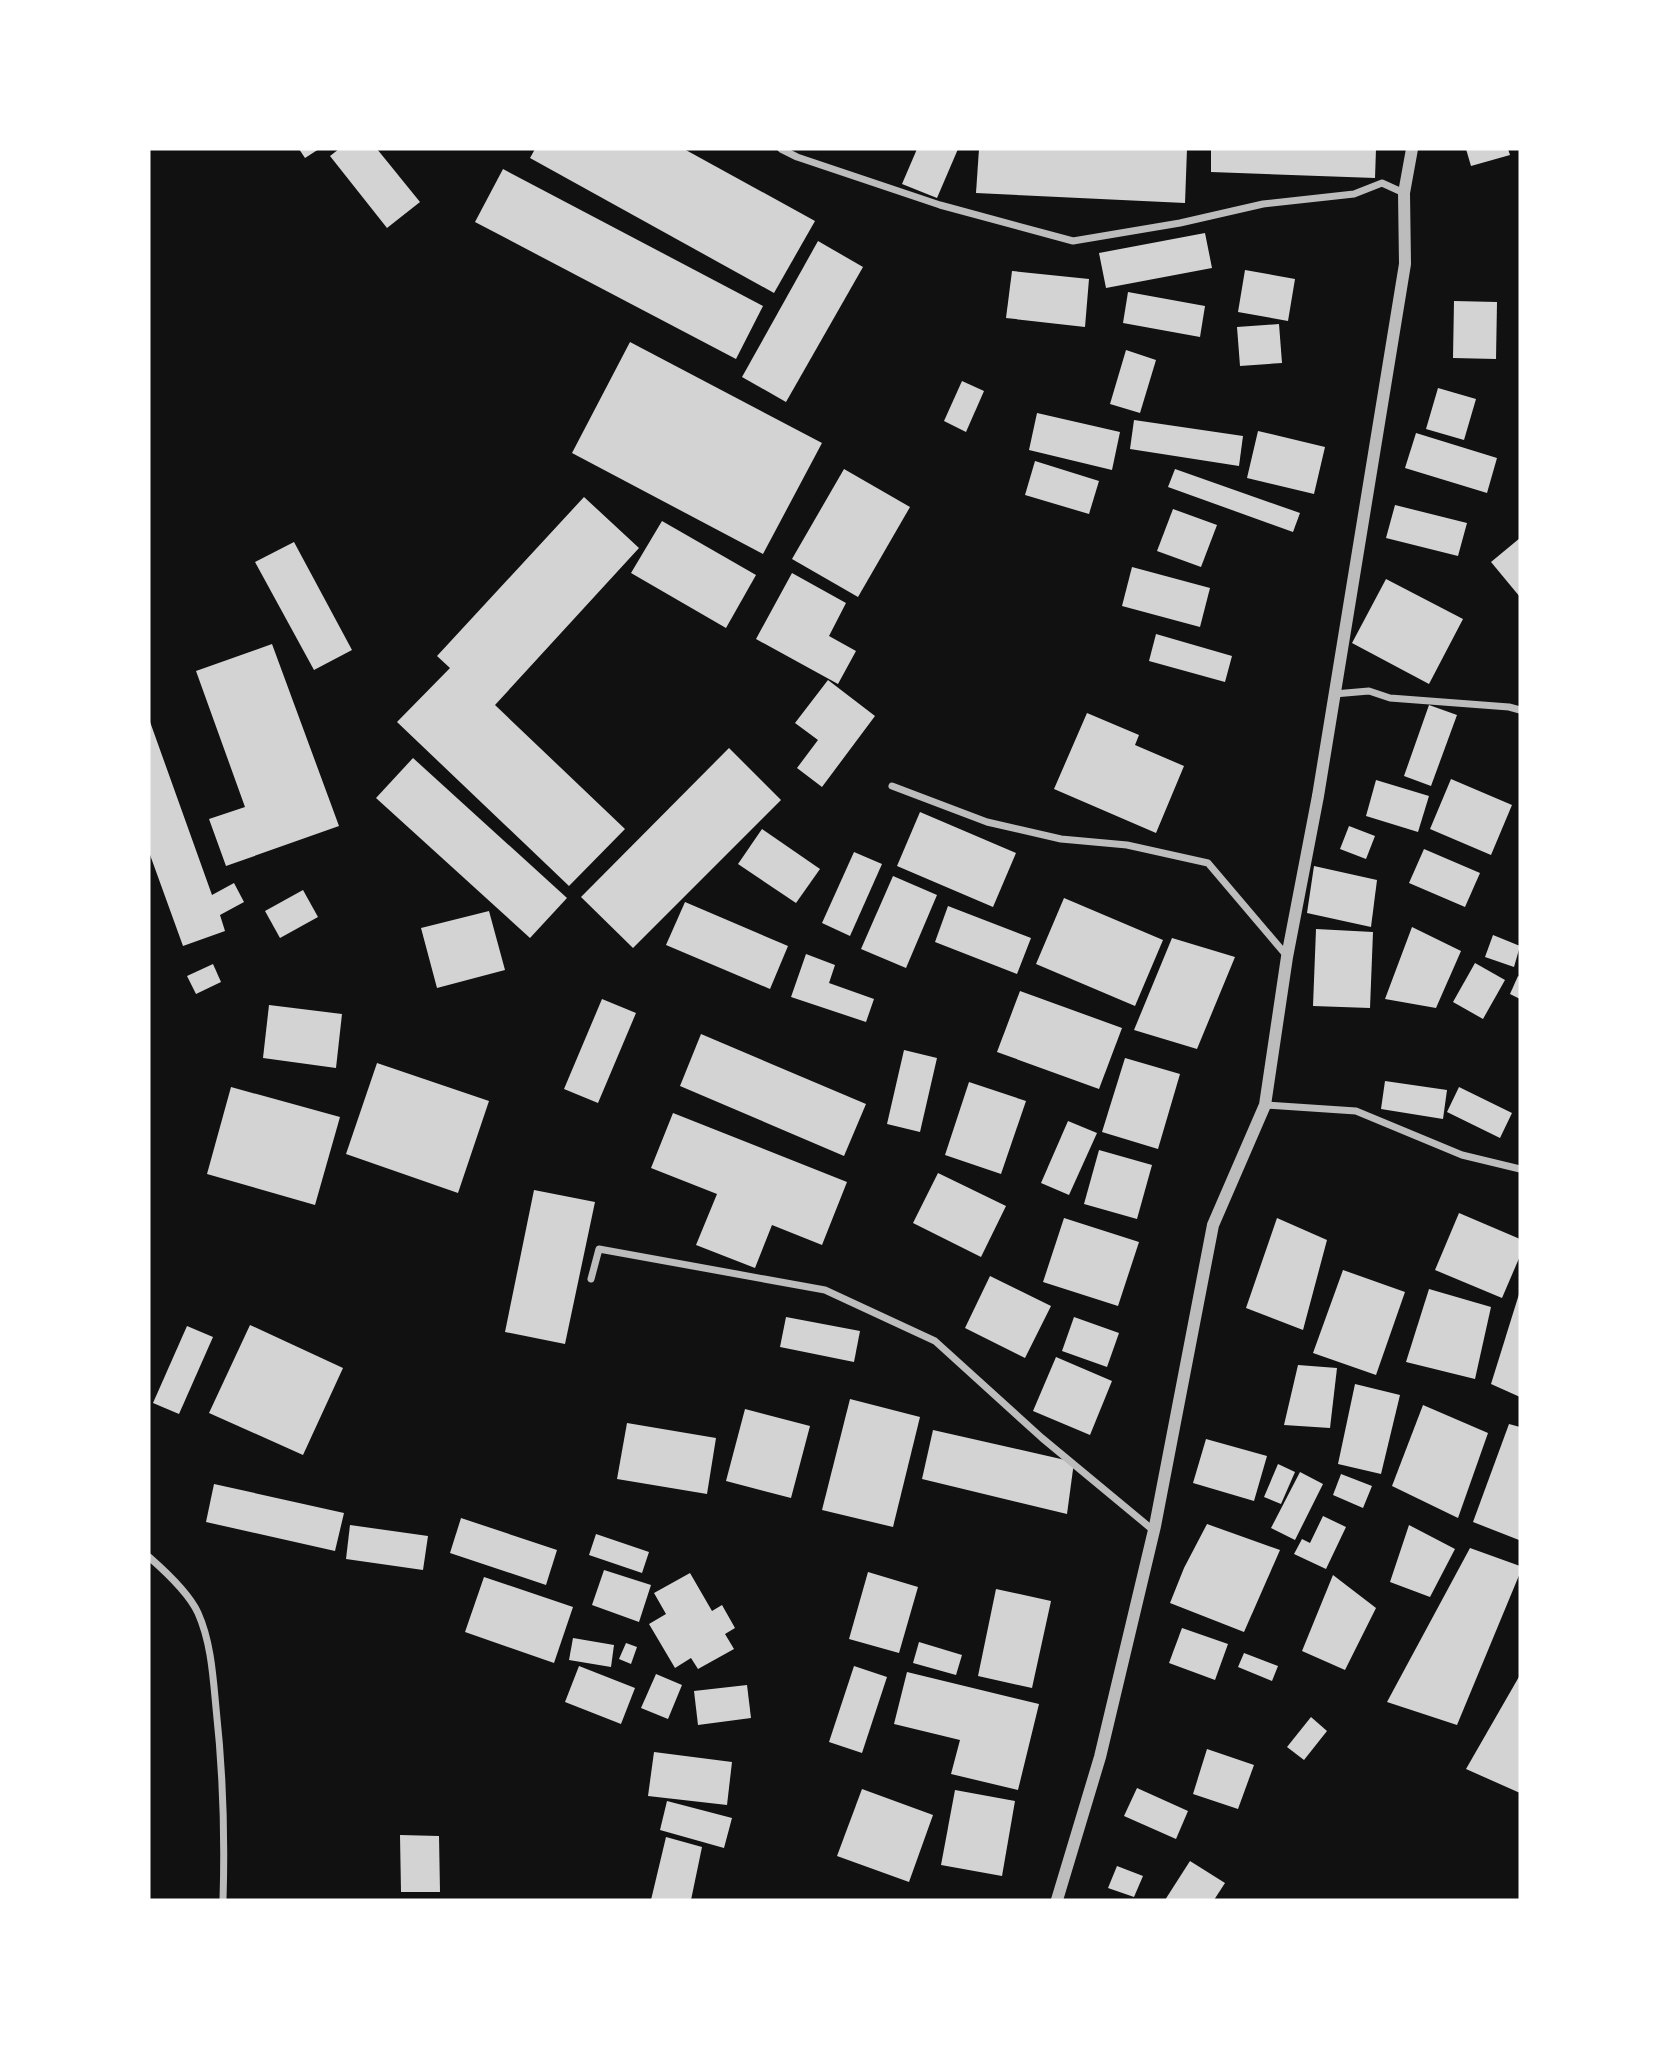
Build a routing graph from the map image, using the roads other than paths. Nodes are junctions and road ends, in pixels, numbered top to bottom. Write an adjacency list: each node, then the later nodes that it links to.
1 (781, 149): 3 (street)
2 (1412, 149): 3 (street)
3 (1404, 193): 4 (street)
4 (1334, 694): 5 (street); 7 (street)
5 (1520, 710)
6 (892, 786): 7 (street)
7 (1287, 957): 8 (street)
8 (1265, 1105): 9 (street); 11 (street)
9 (1520, 1169)
10 (591, 1279): 11 (street)
11 (1153, 1530): 14 (street)
12 (149, 1557): 13 (street)
13 (223, 1900)
14 (1057, 1900)

